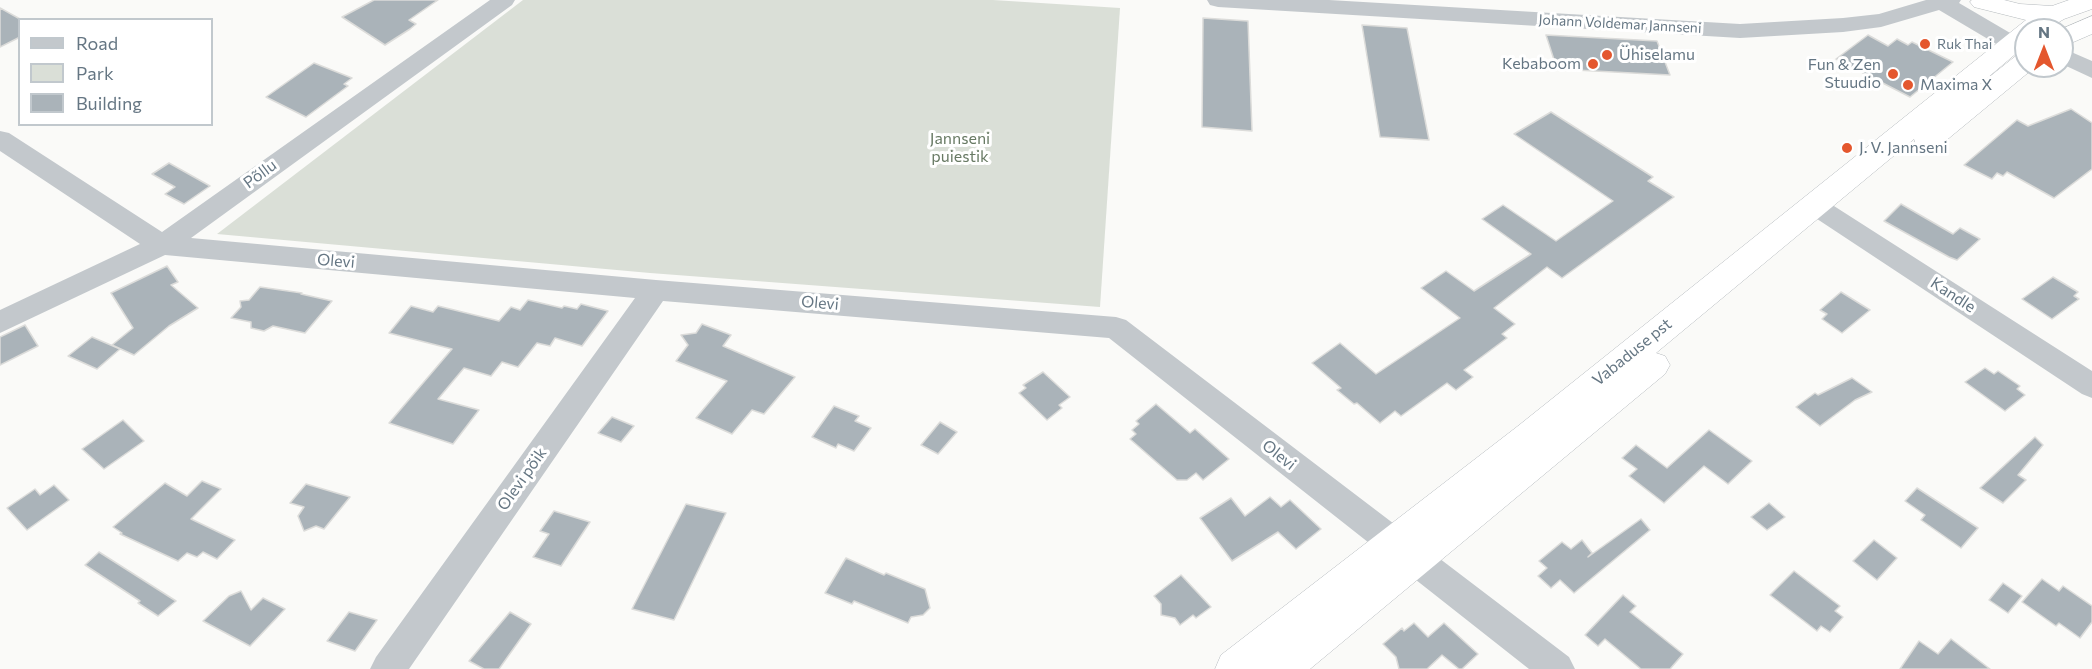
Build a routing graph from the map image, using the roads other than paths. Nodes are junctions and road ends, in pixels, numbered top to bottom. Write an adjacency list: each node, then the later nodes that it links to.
1 (504, 0): 17 (street, Põllu)
2 (1218, 0): 5 (street, Johann Voldemar Jannseni)
3 (2092, 0): 6 (highway, Vabaduse pst)
4 (1982, 1): 6 (highway); 9 (street)
5 (1946, 2): 11 (street, Johann Voldemar Jannseni)
6 (2055, 14): 7 (highway, Vabaduse pst)
7 (2050, 18)
8 (2092, 24): 10 (highway)
9 (2014, 32)
10 (2074, 33)
11 (2014, 36)
12 (2014, 49): 16 (highway, Vabaduse pst)
13 (2074, 61): 14 (street)
14 (2092, 71)
15 (0, 139): 17 (street, Olevi)
16 (1824, 211): 20 (street, Kandle); 21 (highway, Vabaduse pst)
17 (162, 245): 18 (street, Olevi); 19 (street, Põllu)
18 (656, 290): 21 (street, Olevi); 22 (street, Olevi põik)
19 (0, 322)
20 (2092, 386)
21 (1404, 551): 23 (highway, Vabaduse pst); 24 (highway, Vabaduse pst); 25 (street, Olevi)
22 (388, 669)
23 (1235, 669)
24 (1279, 669)
25 (1557, 669)

